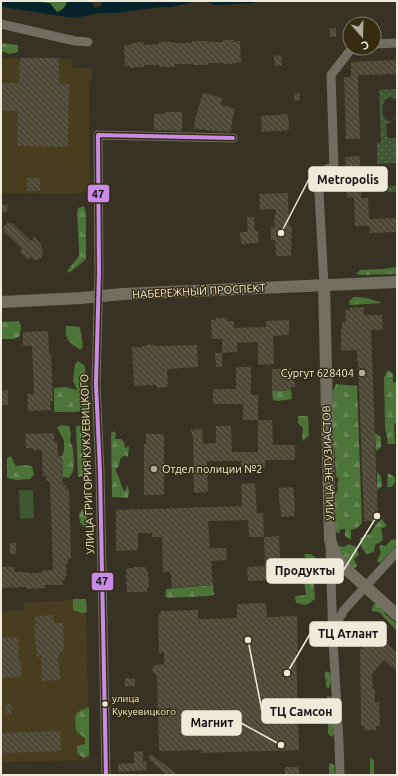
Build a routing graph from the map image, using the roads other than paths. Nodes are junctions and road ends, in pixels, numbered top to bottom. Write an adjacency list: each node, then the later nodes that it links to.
1 (1, 24): 2 (street)
2 (88, 42)
3 (382, 44): 4 (street)
4 (397, 44)
5 (345, 56): 8 (street)
6 (233, 138): 9 (street, УЛИЦА ГРИГОРИЯ КУКУЕВИЦКОГО)
7 (397, 282): 8 (main road, НАБЕРЕЖНЫЙ ПРОСПЕКТ)
8 (324, 285): 9 (main road, НАБЕРЕЖНЫЙ ПРОСПЕКТ); 11 (main road, УЛИЦА ЭНТУЗИАСТОВ)
9 (98, 297): 10 (main road, НАБЕРЕЖНЫЙ ПРОСПЕКТ); 16 (street, УЛИЦА ГРИГОРИЯ КУКУЕВИЦКОГО)
10 (1, 302)
11 (330, 540): 13 (main road, УЛИЦА ЭНТУЗИАСТОВ); 15 (street)
12 (397, 552): 13 (street)
13 (366, 586): 14 (main road, УЛИЦА ЭНТУЗИАСТОВ); 15 (street)
14 (397, 615)
15 (333, 641): 17 (street)
16 (106, 775)
17 (340, 775)

